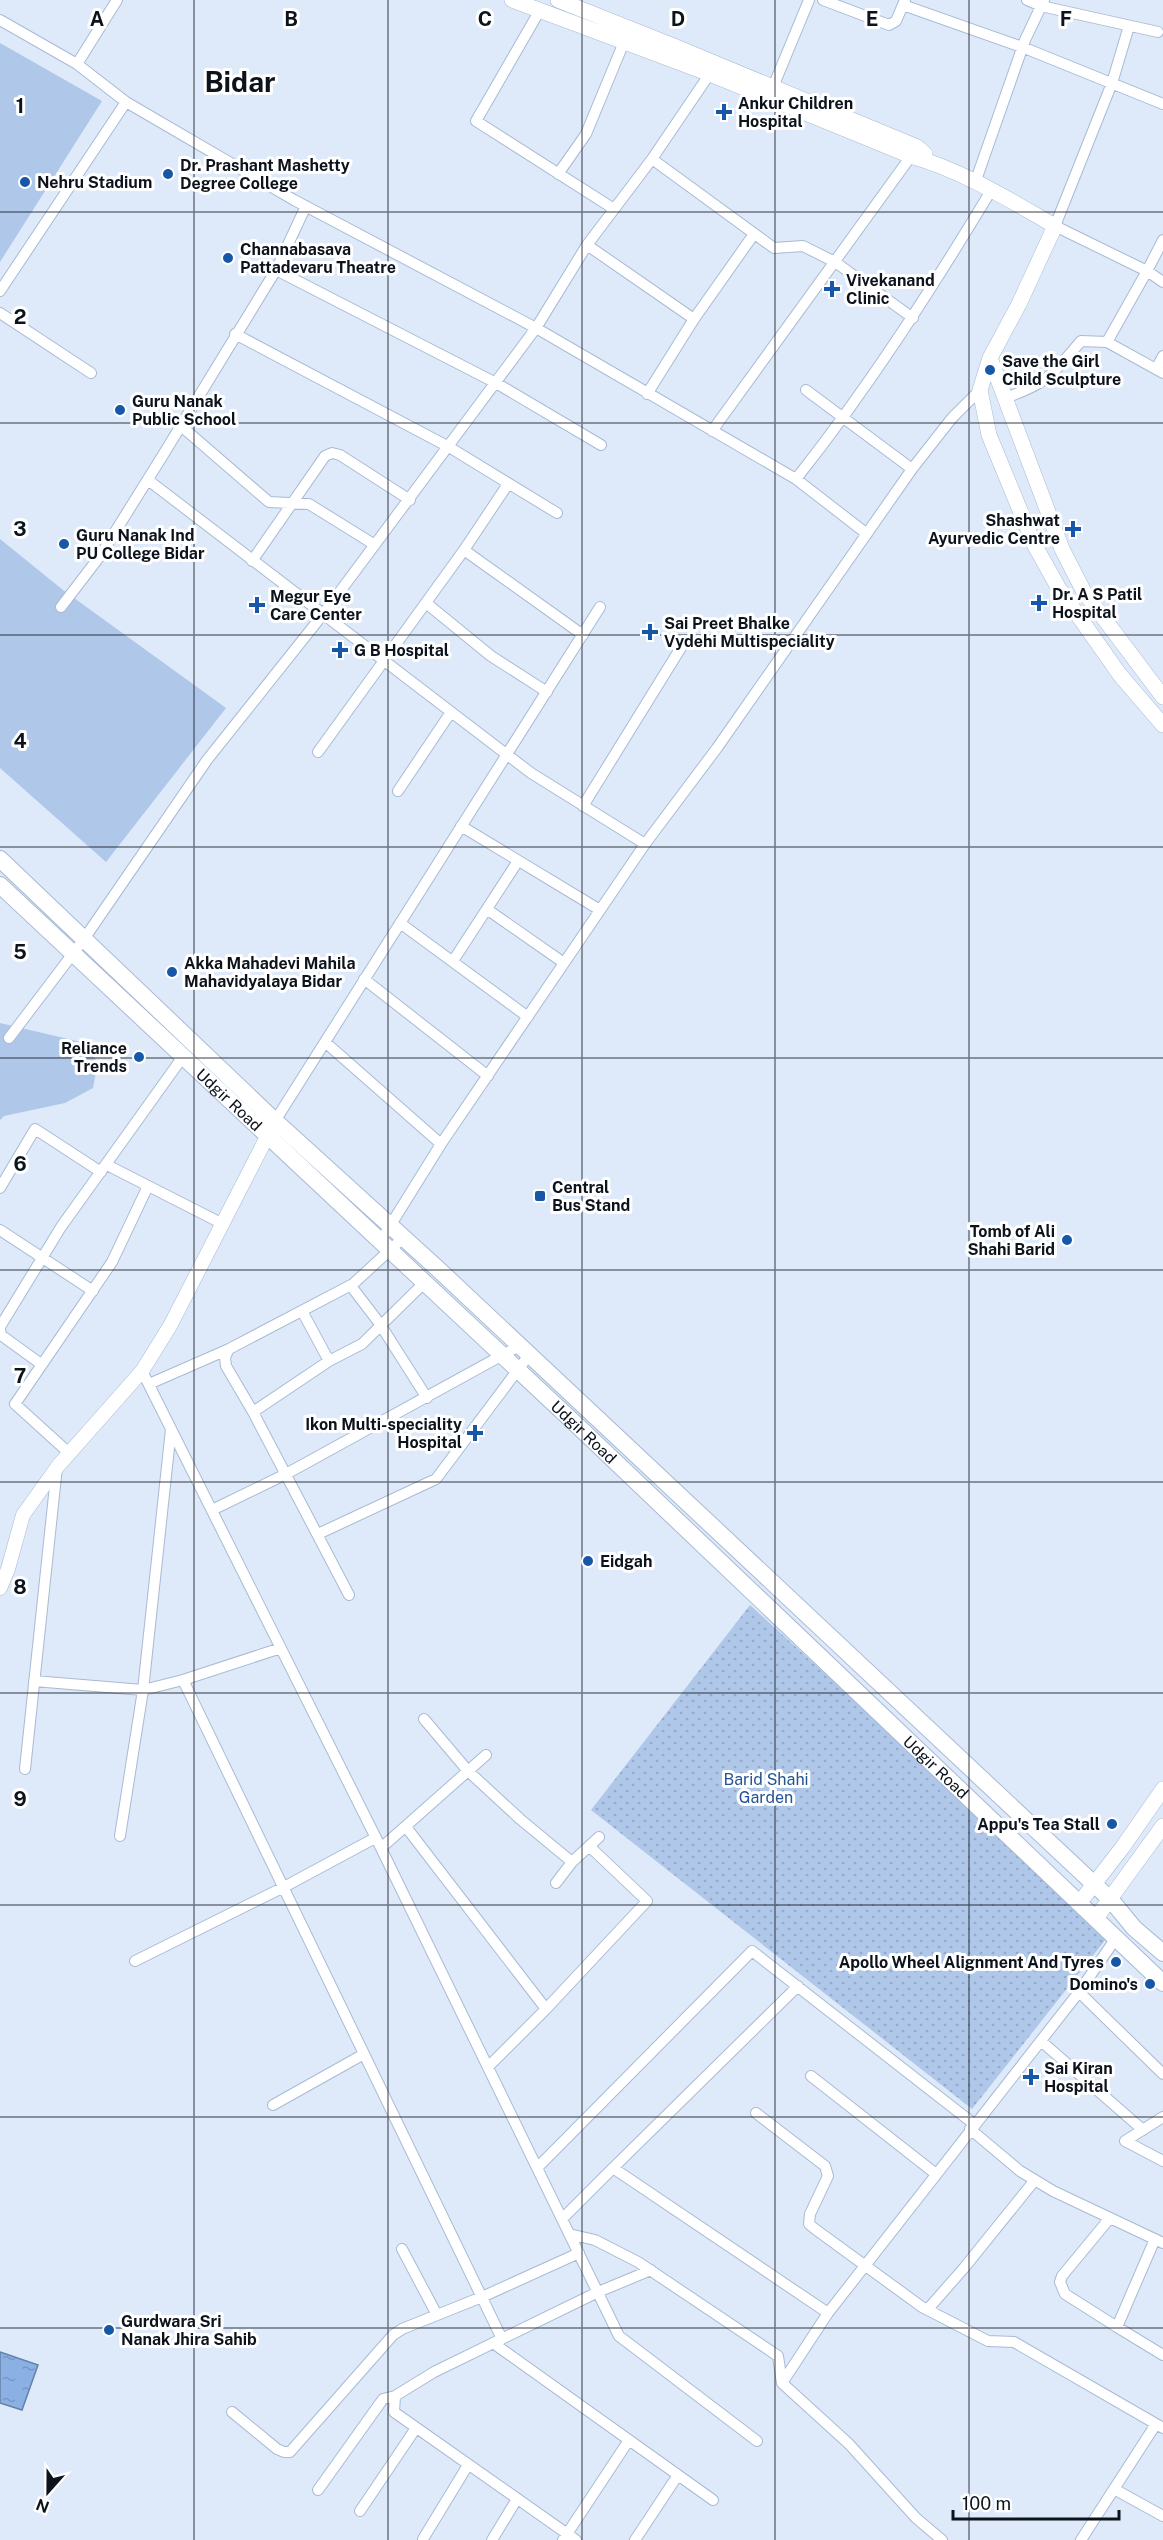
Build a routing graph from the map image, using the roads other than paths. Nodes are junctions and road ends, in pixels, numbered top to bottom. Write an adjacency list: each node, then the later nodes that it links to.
1 (117, 0): 15 (street)
2 (512, 0): 9 (main road)
3 (558, 0): 16 (main road)
4 (809, 0): 18 (street)
5 (823, 0): 7 (street)
6 (1026, 0): 8 (street)
7 (904, 3): 14 (street)
8 (1043, 3): 11 (street); 14 (street)
9 (540, 10): 13 (main road); 23 (street)
10 (0, 20): 15 (street)
11 (1129, 26): 12 (street); 17 (street)
12 (1158, 32)
13 (624, 42): 16 (main road); 23 (street)
14 (1022, 47): 17 (street); 24 (street)
15 (77, 64): 19 (street)
16 (713, 69): 18 (main road); 21 (main road); 22 (street)
17 (1112, 83): 20 (street); 28 (street)
18 (773, 87): 21 (main road)
19 (126, 102): 26 (street); 36 (street)
20 (1163, 104)
21 (914, 152): 24 (main road); 32 (street)
22 (652, 159): 27 (street); 29 (street)
23 (558, 174): 27 (street)
24 (976, 180): 25 (main road)
25 (992, 189): 28 (main road); 38 (street)
26 (306, 206): 33 (street); 40 (street)
27 (614, 209): 31 (street)
28 (1055, 226): 34 (street); 44 (main road)
29 (754, 234): 32 (street); 39 (street)
30 (1163, 240): 34 (street)
31 (587, 245): 39 (street); 40 (street)
32 (835, 262): 38 (street); 54 (street)
33 (276, 270): 41 (street); 47 (street)
34 (1147, 271): 35 (street); 42 (street)
35 (1163, 282)
36 (0, 291)
37 (0, 313): 46 (street)
38 (913, 318): 52 (street)
39 (694, 319): 50 (street)
40 (536, 328): 47 (street); 50 (street)
41 (236, 334): 53 (street); 56 (street)
42 (1107, 342): 45 (street); 51 (street)
43 (1163, 356): 45 (street)
44 (990, 358): 49 (main road); 51 (main road)
45 (1160, 371)
46 (91, 373)
47 (496, 383): 55 (street); 56 (street)
48 (806, 390): 52 (street)
49 (980, 390): 57 (street); 78 (main road)
50 (647, 394): 54 (street)
51 (1005, 398): 76 (main road)
52 (844, 418): 57 (street); 58 (street)
53 (181, 426): 59 (street); 62 (street)
54 (712, 431): 58 (street)
55 (601, 446)
56 (449, 447): 60 (street); 61 (street)
57 (912, 469): 64 (street)
58 (796, 479): 64 (street)
59 (148, 480): 67 (street); 69 (street)
60 (508, 484): 63 (street); 66 (street)
61 (410, 500): 62 (street); 65 (street)
62 (294, 503): 65 (street); 67 (street)
63 (557, 513)
64 (867, 534): 84 (street)
65 (375, 545): 71 (street)
66 (464, 550): 68 (street); 72 (street)
67 (252, 561): 71 (street)
68 (426, 603): 74 (street); 75 (street)
69 (61, 607)
70 (600, 607): 72 (street)
71 (324, 613): 74 (street); 91 (street)
72 (583, 635): 75 (street)
73 (685, 641): 82 (street)
74 (384, 662): 77 (street); 79 (street)
75 (547, 692): 80 (street)
76 (1163, 697)
77 (451, 712): 80 (street); 81 (street)
78 (1163, 724)
79 (318, 753)
80 (507, 754): 82 (street); 83 (street)
81 (398, 791)
82 (583, 806): 84 (street)
83 (461, 826): 86 (street); 90 (street)
84 (645, 844): 89 (street)
85 (0, 859): 91 (highway, Udgir Road)
86 (518, 861): 88 (street); 89 (street)
87 (0, 885): 92 (highway, Udgir Road)
88 (488, 910): 93 (street); 94 (street)
89 (600, 910): 94 (street)
90 (400, 923): 93 (street); 95 (street)
91 (84, 939): 92 (street); 101 (highway, Udgir Road)
92 (72, 954): 97 (street); 99 (highway, Udgir Road)
93 (453, 961): 96 (street)
94 (564, 963): 96 (street)
95 (364, 979): 98 (street); 100 (street)
96 (528, 1017): 100 (street)
97 (9, 1038)
98 (325, 1042): 101 (street); 103 (street)
99 (182, 1058): 102 (highway, Udgir Road); 104 (street)
100 (489, 1076): 103 (street)
101 (275, 1121): 102 (street); 108 (highway, Udgir Road)
102 (267, 1137): 107 (street); 111 (highway, Udgir Road)
103 (441, 1144): 108 (street)
104 (104, 1169): 105 (street); 106 (street); 112 (street)
105 (148, 1186): 107 (street); 115 (street)
106 (0, 1188)
107 (222, 1223): 124 (street)
108 (389, 1226): 110 (highway, Udgir Road); 111 (street)
109 (0, 1230): 112 (street)
110 (403, 1238): 111 (street); 120 (highway, Udgir Road)
111 (384, 1246): 113 (highway, Udgir Road); 114 (street)
112 (42, 1258): 115 (street); 118 (street)
113 (424, 1283): 117 (street); 121 (highway, Udgir Road)
114 (351, 1286): 116 (street); 117 (street)
115 (93, 1291): 123 (street)
116 (302, 1311): 119 (street); 122 (street)
117 (380, 1324): 122 (street); 127 (street)
118 (0, 1328): 123 (street)
119 (229, 1349): 126 (street); 128 (street)
120 (524, 1351): 121 (street); 125 (street); 154 (highway, Udgir Road)
121 (502, 1356): 125 (highway, Udgir Road); 127 (street)
122 (329, 1361): 128 (street)
123 (41, 1364): 130 (street)
124 (142, 1371): 126 (street); 130 (street)
125 (518, 1371): 134 (street); 157 (highway, Udgir Road)
126 (149, 1384): 129 (street)
127 (427, 1398): 132 (street)
128 (253, 1412): 132 (street)
129 (171, 1429): 133 (street); 140 (street)
130 (69, 1453): 131 (street)
131 (57, 1466): 135 (street); 139 (street)
132 (286, 1474): 133 (street); 134 (street)
133 (212, 1510): 137 (street)
134 (318, 1534): 136 (street)
135 (0, 1588)
136 (350, 1595)
137 (280, 1648): 138 (street); 150 (street)
138 (183, 1680): 140 (street); 155 (street)
139 (34, 1682): 140 (street); 143 (street)
140 (143, 1690): 148 (street)
141 (424, 1719): 144 (street)
142 (486, 1755): 144 (street)
143 (25, 1769)
144 (468, 1771): 147 (street); 152 (street)
145 (1163, 1789): 154 (main road)
146 (1163, 1826): 156 (main road)
147 (406, 1827): 150 (street); 165 (street)
148 (120, 1836)
149 (599, 1837): 151 (street)
150 (378, 1843): 155 (street); 168 (street)
151 (589, 1846): 152 (street); 165 (street)
152 (572, 1862): 153 (street)
153 (556, 1883)
154 (1094, 1886): 156 (highway, Udgir Road); 157 (main road)
155 (284, 1887): 161 (street); 167 (street)
156 (1111, 1900): 158 (main road); 160 (highway, Udgir Road)
157 (1080, 1902): 158 (highway, Udgir Road)
158 (1096, 1918): 159 (highway, Udgir Road)
159 (1116, 1938): 162 (highway, Udgir Road); 164 (street)
160 (1163, 1953)
161 (135, 1961)
162 (1163, 1983)
163 (798, 1986): 174 (street); 177 (street); 178 (street)
164 (1079, 1992): 166 (street); 169 (street)
165 (546, 2009): 168 (street)
166 (1041, 2041): 174 (street); 175 (street)
167 (364, 2054): 171 (street); 190 (street)
168 (488, 2067): 177 (street)
169 (1163, 2074)
170 (811, 2076): 179 (street)
171 (273, 2105)
172 (756, 2113): 187 (street)
173 (1163, 2118): 175 (street)
174 (972, 2127): 179 (street); 180 (street)
175 (1143, 2130): 176 (street)
176 (1163, 2161)
177 (537, 2168): 182 (street)
178 (612, 2168): 182 (street); 192 (street)
179 (936, 2174): 187 (street)
180 (1035, 2180): 181 (street); 191 (street)
181 (1110, 2218): 184 (street); 194 (street)
182 (562, 2219): 183 (street)
183 (569, 2234): 186 (street); 188 (street)
184 (1159, 2241): 194 (street)
185 (402, 2249): 193 (street)
186 (579, 2253): 189 (street); 190 (street)
187 (864, 2266): 191 (street); 192 (street)
188 (651, 2270): 189 (street); 197 (street)
189 (598, 2292): 195 (street); 203 (street)
190 (482, 2297): 193 (street); 195 (street)
191 (928, 2309): 200 (street)
192 (828, 2313): 197 (street)
193 (437, 2315): 199 (street)
194 (1117, 2327): 196 (street)
195 (498, 2341): 198 (street); 202 (street)
196 (1163, 2355)
197 (782, 2383): 216 (street)
198 (395, 2396): 201 (street); 207 (street)
199 (232, 2412)
200 (1160, 2426): 206 (street)
201 (416, 2428): 204 (street); 210 (street)
202 (629, 2440): 205 (street); 212 (street)
203 (757, 2441)
204 (468, 2464): 208 (street); 213 (street)
205 (678, 2475): 209 (street); 215 (street)
206 (1114, 2489): 211 (street); 217 (street)
207 (318, 2490)
208 (517, 2499): 212 (street); 214 (street)
209 (713, 2500)
210 (360, 2511)
211 (1163, 2516)
212 (569, 2538)
213 (423, 2539)
214 (492, 2540)
215 (635, 2540)
216 (942, 2540)
217 (1081, 2540)

